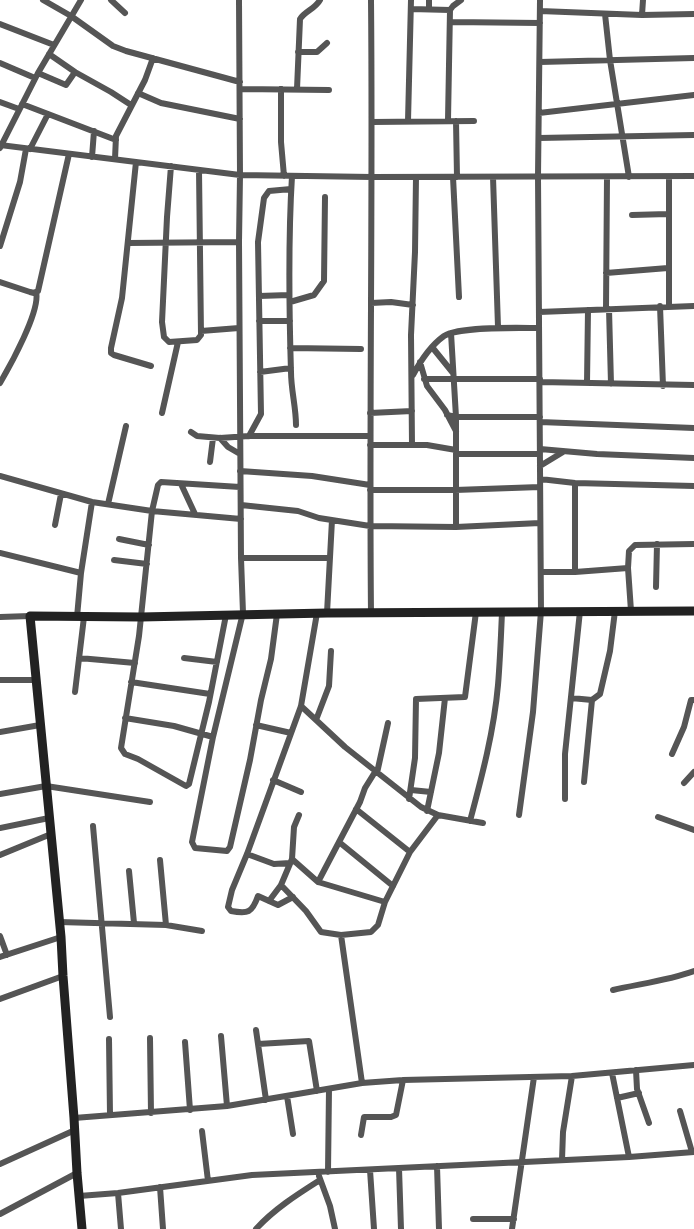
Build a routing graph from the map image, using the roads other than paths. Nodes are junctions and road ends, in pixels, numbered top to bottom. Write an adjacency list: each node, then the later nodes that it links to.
1 (43, 0): 20 (street)
2 (81, 0): 20 (street)
3 (110, 0): 16 (street)
4 (239, 0): 35 (street)
5 (320, 0): 26 (street)
6 (371, 0): 52 (street)
7 (411, 0): 12 (street)
8 (429, 0): 13 (street)
9 (461, 0): 14 (street)
10 (540, 0): 15 (street)
11 (643, 0): 19 (street)
12 (411, 9): 13 (street); 49 (street)
13 (429, 9): 14 (street)
14 (450, 10): 21 (street)
15 (540, 11): 17 (street); 22 (street)
16 (125, 13)
17 (605, 14): 19 (street); 30 (street)
18 (694, 14): 19 (street)
19 (642, 15)
20 (71, 16): 25 (street); 28 (street)
21 (451, 22): 22 (street); 48 (street)
22 (540, 23): 31 (street)
23 (0, 24): 25 (street)
24 (327, 43): 26 (street)
25 (54, 45): 27 (street)
26 (298, 52): 37 (street)
27 (49, 54): 33 (street); 34 (street)
28 (154, 58): 35 (street); 39 (street)
29 (694, 58): 30 (street)
30 (610, 60): 31 (street); 42 (street)
31 (540, 62): 45 (street)
32 (0, 64): 34 (street)
33 (75, 72): 34 (street); 43 (street)
34 (36, 76): 44 (street)
35 (240, 85): 36 (street); 47 (street)
36 (281, 89): 37 (street); 67 (street)
37 (298, 90): 38 (street)
38 (329, 90)
39 (138, 93): 43 (street); 47 (street)
40 (694, 95): 42 (street)
41 (0, 102): 44 (street)
42 (617, 105): 45 (street); 55 (street)
43 (131, 106): 57 (street)
44 (21, 107): 46 (street); 58 (street)
45 (539, 113): 56 (street)
46 (48, 114): 53 (street); 59 (street)
47 (240, 119): 66 (street)
48 (448, 120): 49 (street); 50 (street)
49 (408, 121): 52 (street)
50 (456, 121): 51 (street); 73 (street)
51 (474, 121)
52 (372, 122): 77 (street)
53 (94, 131): 57 (street); 61 (street)
54 (694, 135): 55 (street)
55 (622, 137): 56 (street); 75 (street)
56 (539, 138): 70 (street)
57 (116, 140): 62 (street)
58 (1, 146): 59 (street)
59 (28, 149): 60 (street); 82 (street)
60 (69, 154): 61 (street); 90 (street)
61 (92, 157): 62 (street)
62 (115, 160): 63 (street)
63 (136, 162): 64 (street); 84 (street)
64 (171, 166): 65 (street); 86 (street)
65 (199, 170): 66 (street); 85 (street)
66 (240, 175): 67 (street); 83 (street)
67 (284, 176): 68 (street)
68 (292, 176): 77 (street); 78 (street)
69 (493, 176): 70 (street); 73 (street); 104 (street)
70 (538, 176): 74 (street); 101 (street)
71 (694, 176): 76 (street)
72 (416, 177): 73 (street); 77 (street); 95 (street)
73 (455, 177): 93 (street)
74 (607, 177): 75 (street); 88 (street)
75 (629, 177): 76 (street)
76 (668, 177): 80 (street)
77 (372, 178): 94 (street)
78 (291, 189): 91 (street); 92 (street)
79 (325, 197): 92 (street)
80 (668, 214): 81 (street); 87 (street)
81 (632, 215)
82 (0, 242)
83 (238, 242): 85 (street); 105 (street)
84 (128, 243): 86 (street); 114 (street)
85 (200, 243): 86 (street); 107 (street)
86 (166, 244): 109 (street)
87 (668, 268): 88 (street); 97 (street)
88 (606, 273): 99 (street)
89 (0, 282): 90 (street)
90 (36, 292): 121 (street)
91 (259, 296): 92 (street); 102 (street)
92 (290, 298): 103 (street)
93 (459, 298)
94 (371, 303): 95 (street); 128 (street)
95 (413, 305): 117 (street)
96 (660, 306): 97 (street); 99 (street); 125 (street)
97 (669, 306): 98 (street)
98 (694, 306)
99 (607, 309): 100 (street); 123 (street)
100 (588, 310): 101 (street); 122 (street)
101 (539, 312): 106 (street)
102 (259, 321): 103 (street); 116 (street)
103 (290, 321): 111 (street)
104 (498, 327): 106 (street); 108 (street)
105 (239, 328): 107 (street); 139 (street)
106 (539, 328): 120 (street)
107 (201, 332): 109 (street)
108 (451, 333): 110 (street); 118 (street)
109 (178, 342): 127 (street)
110 (432, 347): 113 (street); 118 (street)
111 (290, 348): 112 (street); 115 (street)
112 (360, 349)
113 (420, 362): 117 (street); 119 (street)
114 (151, 366)
115 (291, 368): 116 (street); 132 (street)
116 (260, 372): 137 (street)
117 (412, 376): 126 (street)
118 (453, 376): 119 (street); 120 (street); 130 (street)
119 (424, 379): 129 (street)
120 (540, 381): 122 (street); 131 (street)
121 (0, 383)
122 (588, 383): 123 (street)
123 (611, 384): 125 (street)
124 (694, 385): 125 (street)
125 (662, 386)
126 (412, 411): 128 (street); 142 (street)
127 (162, 413)
128 (370, 413): 138 (street)
129 (447, 415): 130 (street); 136 (street)
130 (456, 417): 131 (street); 136 (street)
131 (540, 420): 134 (street); 143 (street)
132 (296, 425)
133 (126, 426): 163 (street)
134 (694, 428)
135 (191, 432): 140 (street)
136 (456, 432): 144 (street)
137 (249, 436): 138 (street); 139 (street)
138 (370, 436): 141 (street)
139 (240, 437): 140 (street); 146 (street)
140 (217, 438): 146 (street); 148 (street)
141 (370, 445): 142 (street); 158 (street)
142 (412, 445): 144 (street)
143 (540, 451): 144 (street); 145 (street); 149 (street)
144 (456, 452): 159 (street)
145 (563, 452): 147 (street); 149 (street)
146 (240, 454): 150 (street)
147 (694, 458)
148 (210, 462)
149 (540, 466): 152 (street)
150 (240, 471): 157 (street); 158 (street)
151 (0, 476): 160 (street)
152 (540, 483): 153 (street); 159 (street); 169 (street)
153 (575, 483): 156 (street); 185 (street)
154 (181, 484): 155 (street); 161 (street); 165 (street)
155 (195, 485): 157 (street); 161 (street)
156 (694, 486)
157 (240, 487): 164 (street)
158 (370, 488): 159 (street); 171 (street)
159 (455, 490): 172 (street)
160 (61, 494): 162 (street); 170 (street)
161 (187, 496): 166 (street)
162 (92, 502): 163 (street); 183 (street)
163 (108, 504): 165 (street)
164 (241, 505): 167 (street); 168 (street)
165 (152, 511): 166 (street); 176 (street)
166 (195, 514): 167 (street)
167 (241, 519): 178 (street)
168 (332, 520): 171 (street); 179 (street)
169 (540, 523): 172 (street); 184 (street)
170 (54, 525)
171 (370, 526): 172 (street); 197 (street)
172 (456, 527)
173 (119, 539): 176 (street)
174 (657, 544): 175 (street); 182 (street); 186 (street)
175 (694, 544)
176 (149, 545): 181 (street)
177 (0, 553): 183 (street)
178 (241, 558): 179 (street); 194 (street)
179 (329, 558): 196 (street)
180 (114, 560): 181 (street)
181 (147, 564): 203 (street)
182 (628, 568): 185 (street); 190 (street)
183 (81, 572): 202 (street)
184 (541, 572): 185 (street); 187 (street)
185 (575, 572)
186 (656, 587)
187 (541, 611): 188 (street); 193 (street); 248 (street)
188 (580, 611): 189 (street); 215 (street)
189 (615, 611): 190 (street); 216 (street)
190 (631, 611): 191 (street)
191 (694, 611)
192 (476, 612): 193 (street); 197 (street); 214 (street)
193 (502, 612): 251 (street)
194 (243, 613): 198 (street); 199 (street); 219 (street)
195 (317, 613): 196 (street); 198 (street); 220 (street)
196 (327, 613): 197 (street)
197 (371, 613)
198 (277, 614): 225 (street)
199 (226, 615): 203 (street); 207 (street)
200 (30, 616): 201 (street); 202 (street); 210 (street)
201 (0, 617)
202 (81, 617): 203 (street); 205 (street)
203 (141, 617): 208 (street)
204 (331, 651): 222 (street)
205 (79, 658): 208 (street); 212 (street)
206 (184, 658): 207 (street)
207 (217, 662): 213 (street)
208 (134, 663): 211 (street)
209 (0, 680): 210 (street)
210 (35, 680): 224 (street)
211 (131, 682): 213 (street); 221 (street)
212 (75, 692)
213 (210, 694): 218 (street)
214 (445, 698): 237 (street); 239 (street)
215 (571, 698): 216 (street); 241 (street)
216 (592, 700): 234 (street)
217 (694, 700): 230 (street)
218 (209, 702): 219 (street); 227 (street)
219 (221, 703): 229 (street)
220 (301, 706): 222 (street); 228 (street)
221 (125, 718): 227 (street); 227 (street)
222 (316, 720): 231 (street)
223 (388, 723): 231 (street)
224 (40, 725): 226 (street); 236 (street)
225 (256, 725): 228 (street); 229 (street)
226 (0, 732)
227 (202, 733): 229 (street)
228 (291, 733): 233 (street)
229 (213, 736)
230 (672, 754)
231 (376, 772): 242 (street); 244 (street)
232 (694, 772): 235 (street)
233 (273, 780): 238 (street); 259 (street)
234 (584, 782)
235 (684, 783)
236 (46, 786): 240 (street); 243 (street); 250 (street)
237 (411, 790): 239 (street); 242 (street)
238 (301, 792)
239 (431, 792): 245 (street)
240 (0, 794)
241 (565, 798)
242 (409, 799): 245 (street)
243 (150, 802)
244 (356, 808): 257 (street); 258 (street)
245 (427, 811): 247 (street)
246 (299, 815): 262 (street)
247 (438, 815): 251 (street); 258 (street)
248 (519, 815)
249 (658, 817): 255 (street)
250 (49, 818): 254 (street); 256 (street)
251 (470, 821): 252 (street)
252 (483, 823)
253 (93, 826): 271 (street)
254 (0, 828)
255 (694, 830)
256 (51, 834): 260 (street); 270 (street)
257 (339, 842): 264 (street); 266 (street)
258 (410, 852): 266 (street)
259 (248, 854): 262 (street); 268 (street)
260 (0, 855)
261 (160, 860): 273 (street)
262 (291, 861): 264 (street); 265 (street)
263 (130, 871): 272 (street)
264 (318, 882): 269 (street)
265 (280, 885): 267 (street); 268 (street)
266 (393, 886): 269 (street)
267 (293, 897): 268 (street); 276 (street)
268 (269, 901)
269 (385, 902): 276 (street)
270 (59, 922): 271 (street); 277 (street)
271 (101, 923): 272 (street); 284 (street)
272 (134, 923): 273 (street)
273 (166, 925): 274 (street)
274 (202, 931)
275 (0, 936): 278 (street)
276 (341, 936): 297 (street)
277 (61, 937): 278 (street); 281 (street)
278 (7, 955): 279 (street)
279 (0, 957)
280 (694, 971): 282 (street)
281 (63, 976): 283 (street); 309 (street)
282 (613, 990)
283 (0, 999)
284 (110, 1017)
285 (256, 1030): 290 (street)
286 (222, 1036): 304 (street)
287 (150, 1038): 307 (street)
288 (109, 1039): 308 (street)
289 (185, 1042): 305 (street)
290 (258, 1044): 299 (street); 303 (street)
291 (694, 1065): 292 (street)
292 (636, 1070): 293 (street); 300 (street)
293 (612, 1073): 294 (street); 302 (street)
294 (572, 1076): 295 (street); 317 (street)
295 (534, 1077): 296 (street); 318 (street)
296 (403, 1080): 297 (street); 314 (street)
297 (362, 1083): 298 (street)
298 (328, 1089): 299 (street); 323 (street)
299 (317, 1091): 301 (street)
300 (639, 1092): 302 (street); 310 (street)
301 (287, 1096): 303 (street); 313 (street)
302 (617, 1098): 316 (street)
303 (266, 1100): 304 (street)
304 (227, 1106): 305 (street)
305 (190, 1110): 307 (street)
306 (680, 1111): 315 (street)
307 (151, 1113): 308 (street)
308 (110, 1115): 309 (street)
309 (74, 1118): 311 (street)
310 (649, 1123)
311 (75, 1130): 319 (street); 324 (street)
312 (202, 1131): 326 (street)
313 (293, 1134)
314 (362, 1135)
315 (693, 1152): 316 (street)
316 (629, 1158): 317 (street)
317 (562, 1160): 318 (street)
318 (522, 1162): 320 (street); 331 (street)
319 (0, 1164)
320 (437, 1166): 321 (street); 340 (street)
321 (399, 1168): 322 (street); 339 (street)
322 (370, 1170): 323 (street); 338 (street)
323 (328, 1172): 325 (street)
324 (77, 1173): 329 (street); 330 (street)
325 (319, 1176): 326 (street); 336 (street); 337 (street)
326 (208, 1181): 327 (street)
327 (160, 1187): 328 (street); 335 (street)
328 (118, 1193): 329 (street); 334 (street)
329 (79, 1196): 333 (street)
330 (0, 1214)
331 (514, 1218): 332 (street); 341 (street)
332 (473, 1219)
333 (82, 1229)
334 (121, 1229)
335 (163, 1229)
336 (256, 1229)
337 (335, 1229)
338 (374, 1229)
339 (401, 1229)
340 (439, 1229)
341 (512, 1229)

